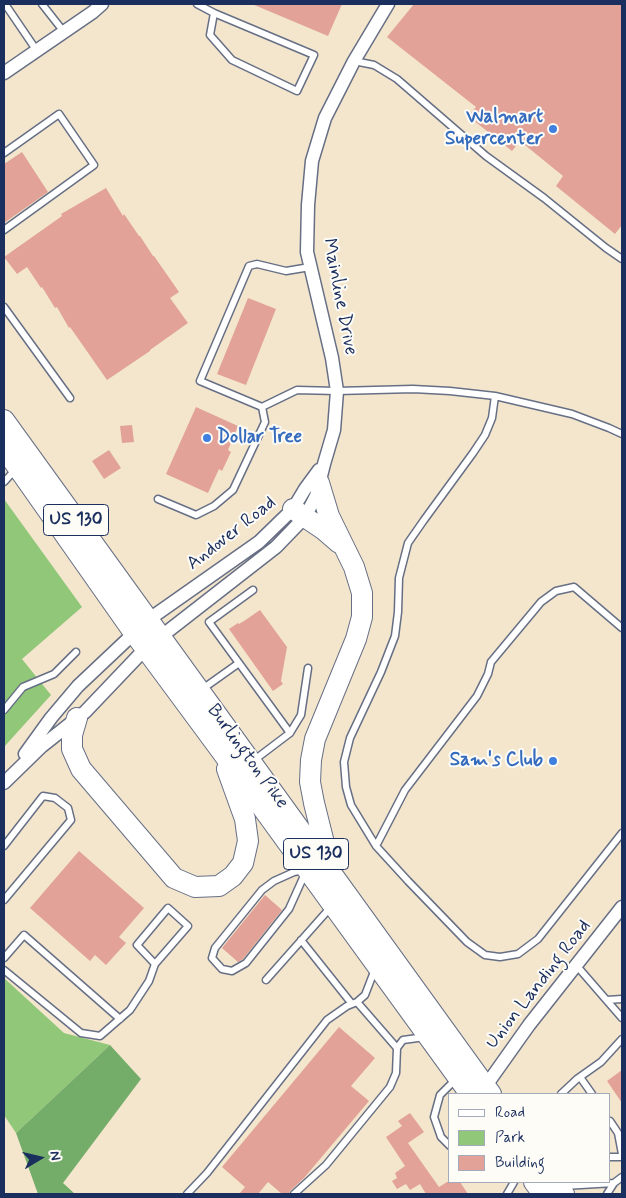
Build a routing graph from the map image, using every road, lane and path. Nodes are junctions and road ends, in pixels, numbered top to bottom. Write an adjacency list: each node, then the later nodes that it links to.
1 (4, 4): 8 (lane)
2 (42, 4): 7 (lane)
3 (102, 4): 7 (street)
4 (197, 4): 6 (lane)
5 (388, 4): 9 (street, Mainline Drive)
6 (214, 13): 6 (lane)
7 (64, 32): 8 (street)
8 (37, 51): 10 (street)
9 (354, 61): 13 (lane); 14 (street, Mainline Drive)
10 (4, 73)
11 (4, 153): 12 (lane)
12 (4, 230)
13 (622, 259)
14 (310, 267): 16 (street, Mainline Drive); 19 (lane)
15 (4, 307): 18 (lane)
16 (337, 391): 17 (lane); 19 (lane); 23 (street, Mainline Drive)
17 (495, 396): 21 (lane); 44 (lane)
18 (70, 398)
19 (262, 407): 26 (lane)
20 (4, 420): 31 (highway, Burlington Pike / US 130)
21 (622, 434)
22 (4, 448): 24 (highway, Burlington Pike / US 130)
23 (324, 464): 25 (street, Andover Road); 27 (street, Andover Road)
24 (10, 474): 31 (highway, Burlington Pike / US 130)
25 (319, 483): 27 (street, Andover Road); 28 (highway)
26 (158, 499)
27 (299, 513): 28 (highway); 31 (street, Andover Road); 31 (street, Andover Road)
28 (346, 549): 46 (highway)
29 (252, 590): 33 (lane)
30 (622, 628): 44 (lane)
31 (147, 635): 35 (highway, Burlington Pike / US 130); 37 (street, Andover Road); 39 (highway, Burlington Pike / US 130); 41 (street, Andover Road)
32 (76, 652): 36 (lane)
33 (239, 663): 35 (lane); 38 (lane)
34 (308, 668): 38 (lane)
35 (199, 691): 40 (highway, Burlington Pike / US 130)
36 (4, 710)
37 (77, 718): 39 (highway); 41 (street, Andover Road)
38 (290, 733): 40 (lane)
39 (219, 748): 45 (highway, Burlington Pike / US 130)
40 (251, 763): 46 (highway, Burlington Pike / US 130)
41 (6, 781)
42 (622, 833): 44 (lane)
43 (4, 846): 47 (lane)
44 (376, 846)
45 (307, 869): 45 (lane); 48 (highway, Burlington Pike / US 130)
46 (332, 876): 67 (highway, Burlington Pike / US 130)
47 (4, 900)
48 (333, 905): 50 (lane); 53 (highway, Burlington Pike / US 130)
49 (622, 907): 54 (street, Union Landing Road)
50 (301, 940): 56 (lane); 59 (lane)
51 (4, 958): 60 (lane)
52 (155, 964): 52 (lane); 60 (lane)
53 (377, 965): 59 (lane); 62 (highway, Burlington Pike / US 130)
54 (576, 965): 58 (lane); 67 (street, Union Landing Road)
55 (4, 970): 60 (lane)
56 (266, 980)
57 (622, 999): 58 (lane)
58 (607, 1000): 61 (lane)
59 (354, 1003): 64 (lane); 78 (lane)
60 (120, 1018)
61 (622, 1018)
62 (429, 1037): 64 (lane); 65 (highway, Burlington Pike / US 130)
63 (622, 1039): 66 (lane)
64 (397, 1048): 79 (lane)
65 (458, 1077): 67 (highway, Burlington Pike / US 130); 71 (lane)
66 (580, 1077): 68 (lane); 69 (lane)
67 (482, 1092)
68 (562, 1093)
69 (591, 1093)
70 (611, 1123): 72 (lane)
71 (448, 1144)
72 (622, 1156)
73 (622, 1177): 76 (lane)
74 (513, 1183): 80 (lane)
75 (537, 1183): 77 (highway)
76 (614, 1183): 77 (lane); 81 (lane)
77 (555, 1189)
78 (187, 1194)
79 (294, 1194)
80 (507, 1194)
81 (607, 1194)

